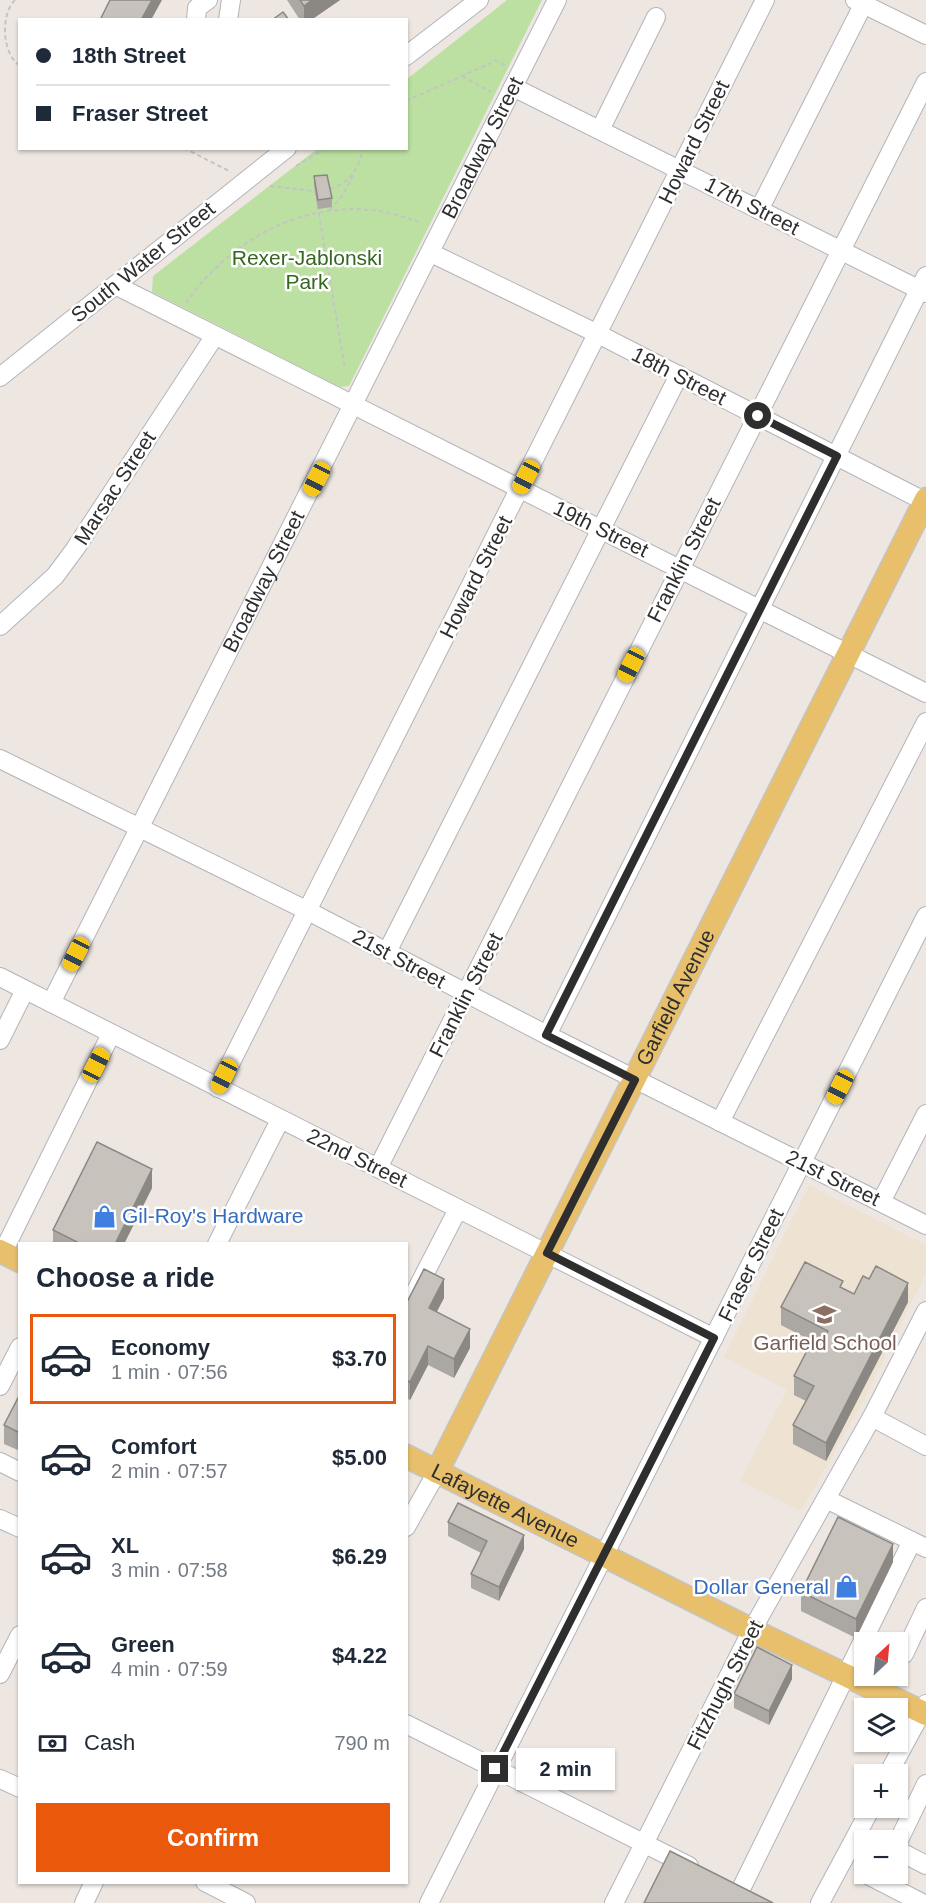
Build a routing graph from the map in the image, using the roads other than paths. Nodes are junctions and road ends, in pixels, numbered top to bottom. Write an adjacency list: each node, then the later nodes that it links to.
1 (208, 0): 8 (street)
2 (231, 0): 9 (street)
3 (479, 0): 11 (street)
4 (557, 0): 13 (street, Broadway Street)
5 (765, 0): 16 (street, Howard Street)
6 (859, 2): 10 (street); 17 (street)
7 (656, 17): 14 (street)
8 (196, 18)
9 (228, 18)
10 (926, 35)
11 (408, 54)
12 (926, 82): 18 (street, Franklin Street)
13 (505, 91): 14 (street, 17th Street); 19 (street, Broadway Street)
14 (600, 130): 16 (street, 17th Street)
15 (284, 150): 20 (street, South Water Street)
16 (681, 170): 17 (street, 17th Street); 22 (street, Howard Street)
17 (759, 210): 18 (street, 17th Street)
18 (840, 251): 21 (street, 17th Street); 27 (street, Franklin Street)
19 (430, 253): 22 (street, 18th Street); 26 (street, Broadway Street)
20 (115, 285): 23 (street, 19th Street); 25 (street, South Water Street)
21 (924, 286): 28 (street)
22 (598, 334): 24 (street, 18th Street); 29 (street, Howard Street)
23 (214, 336): 26 (street, 19th Street); 34 (street, Marsac Street)
24 (679, 375): 27 (street, 18th Street); 31 (street)
25 (0, 377)
26 (354, 406): 29 (street, 19th Street); 39 (street, Broadway Street)
27 (758, 416): 28 (street, 18th Street); 32 (street, Franklin Street)
28 (837, 456): 30 (street, 18th Street); 33 (street)
29 (520, 489): 31 (street, 19th Street); 40 (street, Howard Street)
30 (926, 501): 35 (main road, Garfield Avenue)
31 (600, 528): 32 (street, 19th Street); 42 (street)
32 (680, 568): 33 (street, 19th Street); 45 (street, Franklin Street)
33 (760, 609): 35 (street, 19th Street); 48 (street)
34 (0, 626)
35 (849, 654): 36 (street, 19th Street); 50 (main road, Garfield Avenue)
36 (926, 693)
37 (926, 722): 54 (street)
38 (0, 759): 39 (street, 21st Street)
39 (139, 828): 40 (street, 21st Street); 46 (street, Broadway Street)
40 (308, 911): 42 (street, 21st Street); 51 (street, Howard Street)
41 (926, 916): 55 (street, Fraser Street)
42 (387, 952): 45 (street, 21st Street)
43 (0, 977): 44 (street, 22nd Street)
44 (25, 990): 46 (street, 22nd Street); 49 (street)
45 (466, 994): 48 (street, 21st Street); 56 (street, Franklin Street)
46 (51, 1003): 47 (street, 22nd Street)
47 (111, 1034): 51 (street, 22nd Street); 62 (street)
48 (546, 1035): 50 (street, 21st Street)
49 (0, 1040)
50 (635, 1080): 54 (street, 21st Street); 61 (main road, Garfield Avenue)
51 (218, 1088): 53 (street, 22nd Street)
52 (926, 1114): 57 (street)
53 (279, 1120): 56 (street, 22nd Street); 60 (street)
54 (720, 1122): 55 (street, 21st Street)
55 (802, 1161): 57 (street, 21st Street); 65 (street, Fraser Street)
56 (378, 1168): 58 (street, 22nd Street)
57 (881, 1202): 59 (street, 21st Street)
58 (458, 1209): 61 (street, 22nd Street); 63 (street)
59 (926, 1225)
60 (218, 1242)
61 (547, 1253): 65 (street, 22nd Street); 73 (main road, Garfield Avenue)
62 (6, 1255)
63 (408, 1306)
64 (926, 1311): 68 (street, Fitzhugh Street)
65 (714, 1338): 77 (street, Fraser Street)
66 (18, 1351): 67 (street)
67 (0, 1386)
68 (872, 1417): 69 (street); 74 (street, Fitzhugh Street)
69 (926, 1446)
70 (408, 1457): 73 (main road, Lafayette Avenue)
71 (0, 1462): 72 (street)
72 (18, 1471)
73 (436, 1472): 75 (street, Garfield Avenue); 77 (main road, Lafayette Avenue)
74 (826, 1499): 76 (street); 79 (street, Fitzhugh Street)
75 (408, 1523)
76 (919, 1544): 80 (street)
77 (604, 1555): 79 (main road, Lafayette Avenue); 89 (street, Fraser Street)
78 (926, 1608): 82 (street)
79 (752, 1630): 85 (main road, Lafayette Avenue); 95 (street, Fitzhugh Street)
80 (869, 1632)
81 (18, 1639): 84 (street)
82 (908, 1646)
83 (854, 1660): 85 (street)
84 (0, 1674)
85 (846, 1676): 86 (main road, Lafayette Avenue); 104 (street)
86 (925, 1710): 88 (street)
87 (408, 1725): 89 (street)
88 (894, 1764)
89 (495, 1769): 95 (street); 107 (street, Fraser Street)
90 (0, 1779): 92 (street)
91 (926, 1784): 94 (street)
92 (18, 1787)
93 (865, 1818): 97 (street)
94 (904, 1830)
95 (644, 1844): 104 (street); 108 (street, Fitzhugh Street)
96 (908, 1856): 98 (street)
97 (842, 1861): 99 (street); 110 (street)
98 (926, 1865)
99 (854, 1867)
100 (93, 1884): 105 (street)
101 (209, 1884): 103 (street)
102 (886, 1884): 111 (street)
103 (225, 1893): 106 (street)
104 (739, 1893): 109 (street)
105 (84, 1903)
106 (246, 1903)
107 (429, 1903)
108 (614, 1903)
109 (760, 1903)
110 (819, 1903)
111 (922, 1903)

